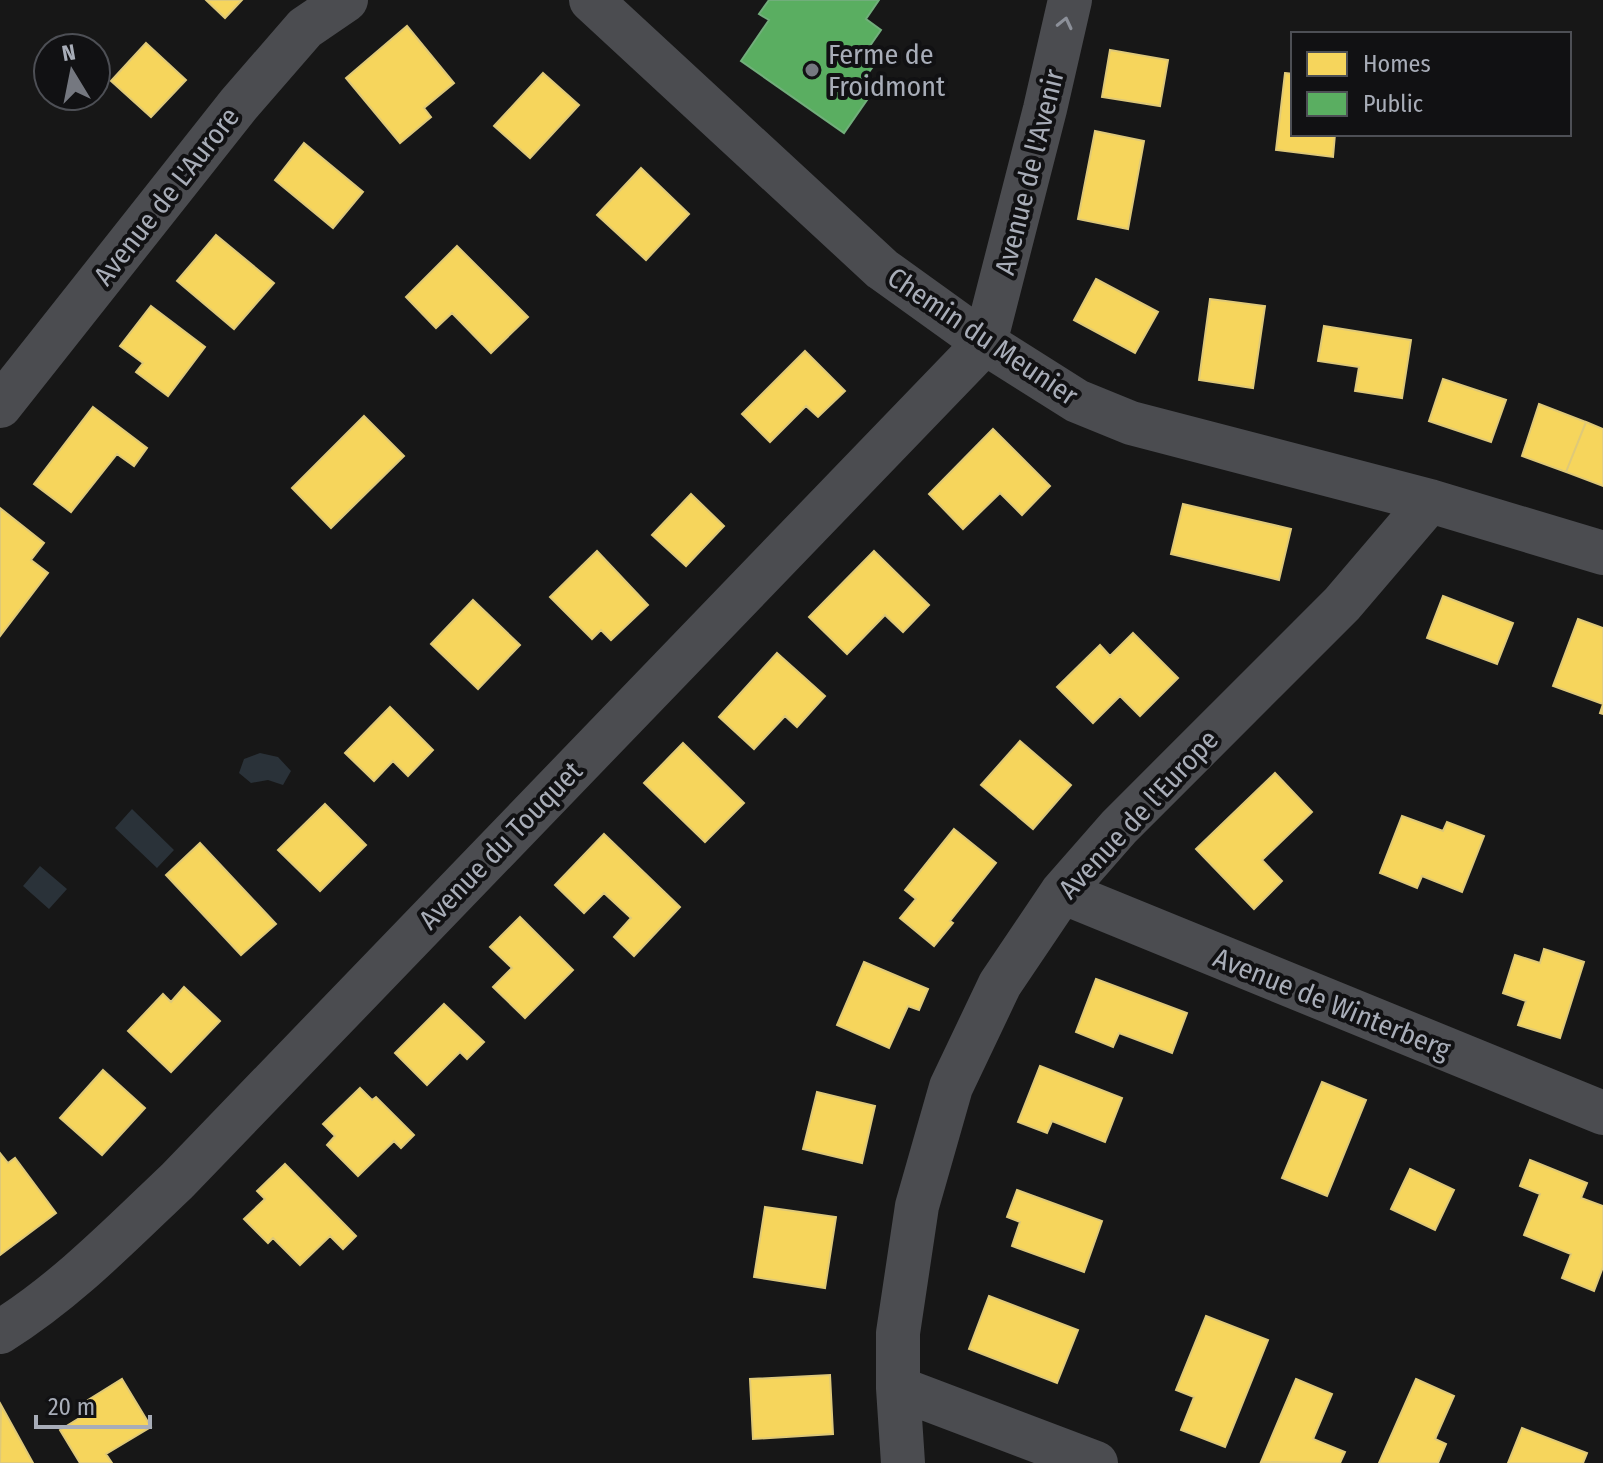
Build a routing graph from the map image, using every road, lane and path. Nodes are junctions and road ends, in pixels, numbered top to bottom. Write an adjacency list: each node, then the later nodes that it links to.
1 (346, 0): 5 (street, Avenue de L'Aurore)
2 (591, 0): 4 (street, Chemin du Meunier)
3 (1070, 0): 4 (street, Avenue de l'Avenir, one-way to 3)
4 (985, 343): 6 (street, Chemin du Meunier); 10 (street, Avenue du Touquet)
5 (0, 406)
6 (1430, 501): 7 (street, Chemin du Meunier); 8 (street, Avenue de l'Europe)
7 (1603, 553)
8 (1062, 892): 9 (street, Avenue de Winterberg); 11 (street, Avenue de l'Europe)
9 (1603, 1113)
10 (0, 1332)
11 (898, 1388): 12 (street, Avenue de l'Europe); 13 (street)
12 (903, 1463)
13 (1096, 1463)

